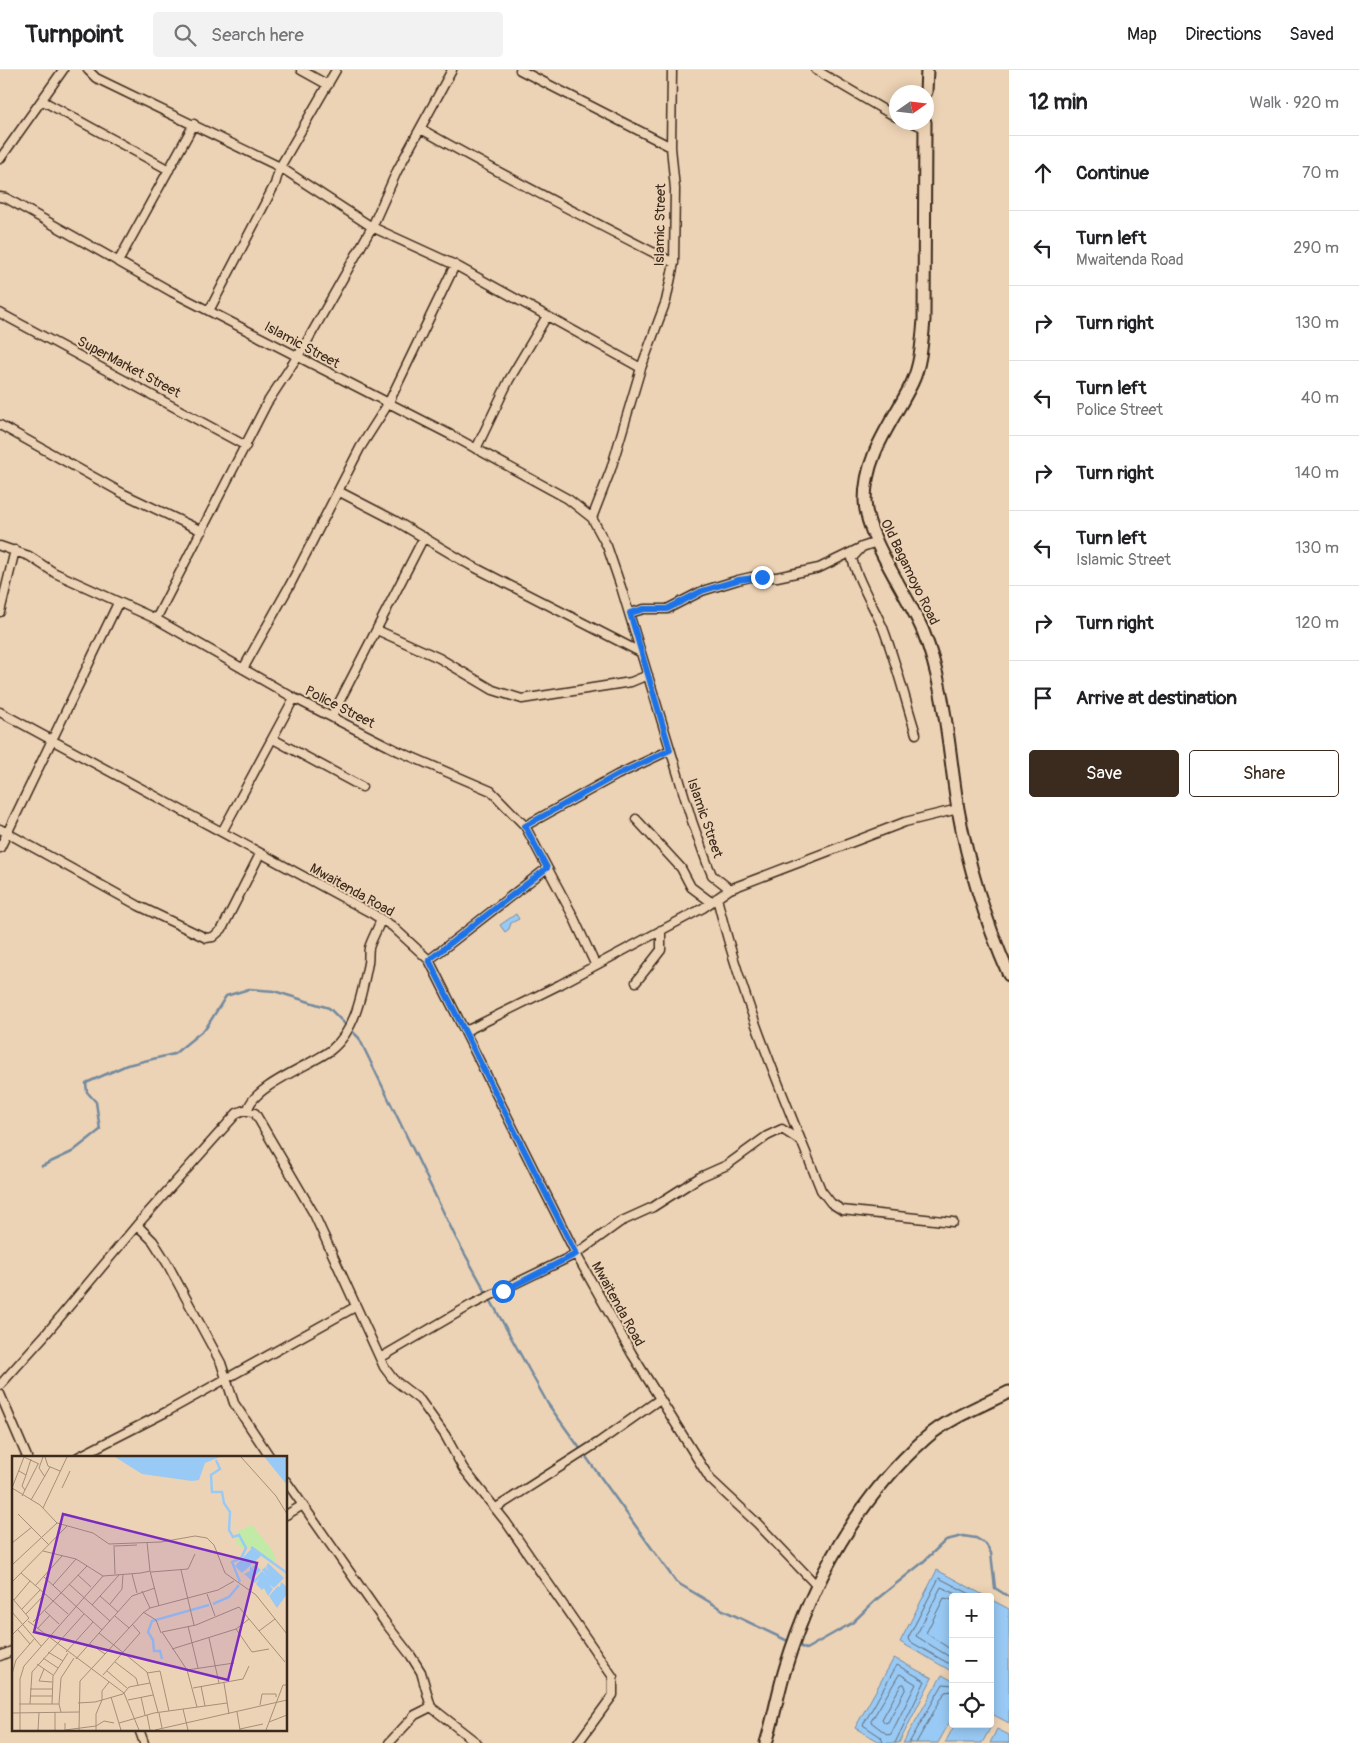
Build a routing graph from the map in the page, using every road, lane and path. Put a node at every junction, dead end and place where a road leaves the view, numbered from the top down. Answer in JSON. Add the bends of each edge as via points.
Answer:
{"nodes":[{"id":1,"x":63,"y":70,"type":"edge"},
{"id":2,"x":88,"y":70,"type":"edge"},
{"id":3,"x":301,"y":70,"type":"edge"},
{"id":4,"x":336,"y":70,"type":"edge"},
{"id":5,"x":452,"y":70,"type":"edge"},
{"id":6,"x":520,"y":70,"type":"edge"},
{"id":7,"x":672,"y":70,"type":"edge"},
{"id":8,"x":816,"y":70,"type":"edge"},
{"id":9,"x":927,"y":70,"type":"edge"},
{"id":10,"x":328,"y":85,"type":"junction"},
{"id":11,"x":926,"y":85,"type":"edge"},
{"id":12,"x":42,"y":101,"type":"junction"},
{"id":13,"x":889,"y":113,"type":"edge"},
{"id":14,"x":194,"y":124,"type":"junction"},
{"id":15,"x":421,"y":129,"type":"junction"},
{"id":16,"x":925,"y":130,"type":"edge"},
{"id":17,"x":671,"y":147,"type":"junction"},
{"id":18,"x":0,"y":160,"type":"edge"},
{"id":19,"x":280,"y":167,"type":"junction"},
{"id":20,"x":169,"y":170,"type":"junction"},
{"id":21,"x":0,"y":197,"type":"edge"},
{"id":22,"x":372,"y":227,"type":"junction"},
{"id":23,"x":118,"y":262,"type":"junction"},
{"id":24,"x":674,"y":263,"type":"junction"},
{"id":25,"x":455,"y":265,"type":"junction"},
{"id":26,"x":209,"y":311,"type":"junction"},
{"id":27,"x":0,"y":313,"type":"edge"},
{"id":28,"x":547,"y":316,"type":"junction"},
{"id":29,"x":297,"y":357,"type":"junction"},
{"id":30,"x":641,"y":368,"type":"junction"},
{"id":31,"x":388,"y":404,"type":"junction"},
{"id":32,"x":0,"y":425,"type":"edge"},
{"id":33,"x":246,"y":446,"type":"junction"},
{"id":34,"x":476,"y":449,"type":"junction"},
{"id":35,"x":338,"y":491,"type":"junction"},
{"id":36,"x":592,"y":518,"type":"junction"},
{"id":37,"x":202,"y":530,"type":"junction"},
{"id":38,"x":424,"y":538,"type":"junction"},
{"id":39,"x":877,"y":542,"type":"junction"},
{"id":40,"x":0,"y":546,"type":"edge"},
{"id":41,"x":862,"y":547,"type":"junction"},
{"id":42,"x":15,"y":550,"type":"junction"},
{"id":43,"x":118,"y":603,"type":"junction"},
{"id":44,"x":0,"y":605,"type":"edge"},
{"id":45,"x":0,"y":612,"type":"edge"},
{"id":46,"x":630,"y":613,"type":"junction"},
{"id":47,"x":156,"y":620,"type":"junction"},
{"id":48,"x":377,"y":630,"type":"junction"},
{"id":49,"x":640,"y":652,"type":"junction"},
{"id":50,"x":243,"y":669,"type":"junction"},
{"id":51,"x":648,"y":675,"type":"junction"},
{"id":52,"x":294,"y":698,"type":"junction"},
{"id":53,"x":0,"y":712,"type":"edge"},
{"id":54,"x":332,"y":716,"type":"junction"},
{"id":55,"x":916,"y":734,"type":"dead end"},
{"id":56,"x":273,"y":739,"type":"junction"},
{"id":57,"x":52,"y":742,"type":"junction"},
{"id":58,"x":670,"y":750,"type":"junction"},
{"id":59,"x":362,"y":787,"type":"dead end"},
{"id":60,"x":958,"y":809,"type":"junction"},
{"id":61,"x":636,"y":819,"type":"dead end"},
{"id":62,"x":525,"y":826,"type":"junction"},
{"id":63,"x":3,"y":831,"type":"edge"},
{"id":64,"x":222,"y":832,"type":"junction"},
{"id":65,"x":0,"y":848,"type":"edge"},
{"id":66,"x":260,"y":854,"type":"junction"},
{"id":67,"x":547,"y":868,"type":"junction"},
{"id":68,"x":730,"y":889,"type":"junction"},
{"id":69,"x":714,"y":900,"type":"junction"},
{"id":70,"x":381,"y":919,"type":"junction"},
{"id":71,"x":661,"y":930,"type":"junction"},
{"id":72,"x":429,"y":960,"type":"junction"},
{"id":73,"x":595,"y":964,"type":"junction"},
{"id":74,"x":1009,"y":975,"type":"edge"},
{"id":75,"x":636,"y":982,"type":"dead end"},
{"id":76,"x":464,"y":1030,"type":"junction"},
{"id":77,"x":248,"y":1110,"type":"junction"},
{"id":78,"x":802,"y":1142,"type":"junction"},
{"id":79,"x":953,"y":1222,"type":"dead end"},
{"id":80,"x":137,"y":1225,"type":"junction"},
{"id":81,"x":576,"y":1254,"type":"junction"},
{"id":82,"x":355,"y":1307,"type":"junction"},
{"id":83,"x":380,"y":1358,"type":"junction"},
{"id":84,"x":226,"y":1379,"type":"junction"},
{"id":85,"x":0,"y":1385,"type":"edge"},
{"id":86,"x":1009,"y":1392,"type":"edge"},
{"id":87,"x":0,"y":1394,"type":"edge"},
{"id":88,"x":660,"y":1399,"type":"junction"},
{"id":89,"x":27,"y":1456,"type":"edge"},
{"id":90,"x":80,"y":1456,"type":"edge"},
{"id":91,"x":269,"y":1456,"type":"edge"},
{"id":92,"x":288,"y":1484,"type":"edge"},
{"id":93,"x":303,"y":1505,"type":"junction"},
{"id":94,"x":496,"y":1508,"type":"junction"},
{"id":95,"x":288,"y":1513,"type":"edge"},
{"id":96,"x":817,"y":1586,"type":"junction"},
{"id":97,"x":12,"y":1651,"type":"edge"},
{"id":98,"x":0,"y":1656,"type":"edge"},
{"id":99,"x":431,"y":1707,"type":"junction"},
{"id":100,"x":139,"y":1730,"type":"edge"},
{"id":101,"x":144,"y":1743,"type":"edge"},
{"id":102,"x":389,"y":1743,"type":"edge"},
{"id":103,"x":477,"y":1743,"type":"edge"},
{"id":104,"x":578,"y":1743,"type":"edge"},
{"id":105,"x":766,"y":1743,"type":"edge"}],
"edges":[{"from":1,"to":12,"type":"street"},
{"from":2,"to":14,"type":"street","via":[[96,78]]},
{"from":3,"to":10,"type":"street"},
{"from":4,"to":10,"type":"street"},
{"from":5,"to":15,"type":"street"},
{"from":6,"to":17,"type":"street"},
{"from":7,"to":17,"type":"street","name":"Islamic Street"},
{"from":8,"to":13,"type":"street"},
{"from":9,"to":11,"type":"street"},
{"from":10,"to":19,"type":"street"},
{"from":12,"to":18,"type":"street"},
{"from":12,"to":20,"type":"street"},
{"from":14,"to":19,"type":"street"},
{"from":14,"to":20,"type":"street"},
{"from":15,"to":22,"type":"street","via":[[397,171]]},
{"from":15,"to":24,"type":"street"},
{"from":16,"to":39,"type":"street","name":"Old Bagamoyo Road","via":[[921,351],[912,381],[874,451],[866,480],[865,502]]},
{"from":17,"to":24,"type":"street","name":"Islamic Street"},
{"from":19,"to":22,"type":"street"},
{"from":19,"to":26,"type":"street","via":[[275,184]]},
{"from":20,"to":23,"type":"street"},
{"from":21,"to":23,"type":"street","name":"Islamic Street"},
{"from":22,"to":25,"type":"street"},
{"from":22,"to":29,"type":"street"},
{"from":23,"to":26,"type":"street","name":"Islamic Street"},
{"from":24,"to":30,"type":"street","name":"Islamic Street","via":[[666,301]]},
{"from":25,"to":28,"type":"street"},
{"from":25,"to":31,"type":"street"},
{"from":26,"to":29,"type":"street","name":"Islamic Street"},
{"from":27,"to":33,"type":"street","name":"SuperMarket Street"},
{"from":28,"to":30,"type":"street"},
{"from":28,"to":34,"type":"street","via":[[509,380]]},
{"from":29,"to":31,"type":"street","name":"Islamic Street"},
{"from":29,"to":33,"type":"street","via":[[267,403]]},
{"from":30,"to":36,"type":"street","name":"Islamic Street"},
{"from":31,"to":34,"type":"street","name":"Islamic Street"},
{"from":31,"to":35,"type":"street"},
{"from":32,"to":37,"type":"street","via":[[124,494]]},
{"from":33,"to":37,"type":"street"},
{"from":34,"to":36,"type":"street","name":"Islamic Street","via":[[568,499]]},
{"from":35,"to":38,"type":"street"},
{"from":35,"to":50,"type":"street"},
{"from":36,"to":46,"type":"street","name":"Islamic Street","via":[[607,546]]},
{"from":37,"to":47,"type":"street"},
{"from":38,"to":48,"type":"street"},
{"from":38,"to":49,"type":"street"},
{"from":39,"to":41,"type":"street"},
{"from":39,"to":60,"type":"street","name":"Old Bagamoyo Road","via":[[922,630],[932,658],[940,687]]},
{"from":40,"to":42,"type":"street","name":"Police Street"},
{"from":41,"to":46,"type":"street","via":[[818,568],[777,577],[738,580],[702,591],[667,609]]},
{"from":41,"to":55,"type":"street","via":[[852,558],[854,567],[886,637]]},
{"from":42,"to":43,"type":"street","name":"Police Street"},
{"from":42,"to":44,"type":"street"},
{"from":43,"to":47,"type":"street","name":"Police Street"},
{"from":43,"to":57,"type":"street"},
{"from":44,"to":45,"type":"street"},
{"from":46,"to":49,"type":"street","name":"Islamic Street"},
{"from":47,"to":50,"type":"street","name":"Police Street"},
{"from":48,"to":51,"type":"street","via":[[439,658],[494,690],[522,699],[631,682]]},
{"from":48,"to":54,"type":"street"},
{"from":49,"to":51,"type":"street","name":"Islamic Street"},
{"from":50,"to":52,"type":"street","name":"Police Street"},
{"from":51,"to":58,"type":"street","name":"Islamic Street"},
{"from":52,"to":54,"type":"street","name":"Police Street"},
{"from":52,"to":56,"type":"street"},
{"from":53,"to":57,"type":"street","name":"Mwaitenda Road"},
{"from":54,"to":62,"type":"street","name":"Police Street","via":[[398,751],[491,790]]},
{"from":56,"to":59,"type":"street"},
{"from":56,"to":64,"type":"street"},
{"from":57,"to":63,"type":"street"},
{"from":57,"to":64,"type":"street","name":"Mwaitenda Road"},
{"from":58,"to":62,"type":"street"},
{"from":58,"to":68,"type":"street","name":"Islamic Street","via":[[712,875]]},
{"from":60,"to":68,"type":"street","via":[[905,822]]},
{"from":60,"to":74,"type":"street","name":"Old Bagamoyo Road","via":[[971,867]]},
{"from":61,"to":69,"type":"street","via":[[681,868],[691,887]]},
{"from":62,"to":67,"type":"street","name":"Police Street"},
{"from":63,"to":65,"type":"street"},
{"from":63,"to":66,"type":"street","via":[[206,938],[222,930]]},
{"from":64,"to":66,"type":"street","name":"Mwaitenda Road"},
{"from":66,"to":70,"type":"street","name":"Mwaitenda Road"},
{"from":67,"to":72,"type":"street"},
{"from":67,"to":73,"type":"street","name":"Police Street"},
{"from":68,"to":69,"type":"street"},
{"from":69,"to":71,"type":"street"},
{"from":69,"to":78,"type":"street"},
{"from":70,"to":72,"type":"street","name":"Mwaitenda Road"},
{"from":70,"to":77,"type":"street","via":[[370,948],[352,1025],[324,1055],[276,1082],[253,1100]]},
{"from":71,"to":73,"type":"street"},
{"from":71,"to":75,"type":"street","via":[[661,950]]},
{"from":72,"to":76,"type":"street","name":"Mwaitenda Road"},
{"from":73,"to":76,"type":"street","via":[[536,997]]},
{"from":76,"to":81,"type":"street","name":"Mwaitenda Road"},
{"from":77,"to":80,"type":"street","via":[[237,1113]]},
{"from":77,"to":82,"type":"street","via":[[255,1113],[306,1199]]},
{"from":78,"to":79,"type":"street","via":[[821,1190],[831,1203],[842,1210]]},
{"from":78,"to":81,"type":"street","via":[[782,1129],[767,1136],[727,1165],[620,1222]]},
{"from":80,"to":84,"type":"street","via":[[153,1241],[167,1263],[208,1337]]},
{"from":80,"to":85,"type":"street"},
{"from":81,"to":83,"type":"street","via":[[471,1305]]},
{"from":81,"to":88,"type":"street","name":"Mwaitenda Road"},
{"from":82,"to":83,"type":"street"},
{"from":82,"to":84,"type":"street"},
{"from":83,"to":94,"type":"street","via":[[393,1379],[420,1400],[463,1468]]},
{"from":84,"to":90,"type":"street"},
{"from":84,"to":91,"type":"street","via":[[234,1403]]},
{"from":86,"to":96,"type":"street","via":[[927,1437],[865,1504]]},
{"from":87,"to":89,"type":"street"},
{"from":88,"to":94,"type":"street"},
{"from":88,"to":96,"type":"street","name":"Mwaitenda Road","via":[[710,1479]]},
{"from":92,"to":93,"type":"street"},
{"from":93,"to":95,"type":"street"},
{"from":93,"to":99,"type":"street","via":[[411,1656],[421,1672]]},
{"from":94,"to":104,"type":"street","via":[[613,1677],[612,1695]]},
{"from":96,"to":105,"type":"street","via":[[786,1665]]},
{"from":97,"to":98,"type":"street"},
{"from":99,"to":102,"type":"street","via":[[415,1715]]},
{"from":99,"to":103,"type":"street"},
{"from":100,"to":101,"type":"street"}]}
